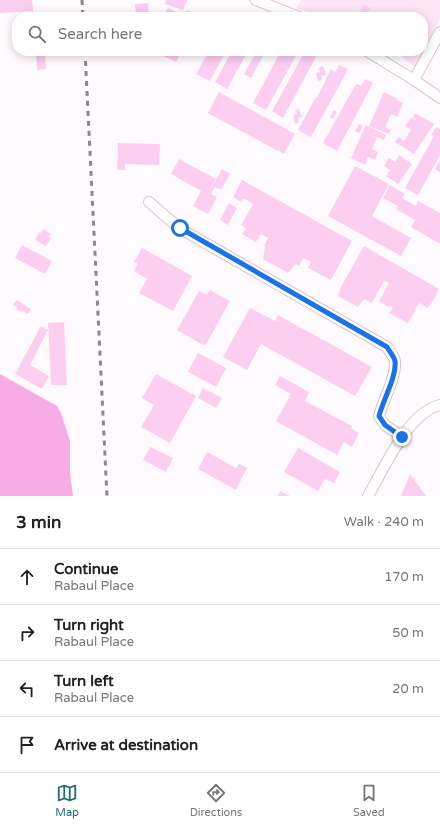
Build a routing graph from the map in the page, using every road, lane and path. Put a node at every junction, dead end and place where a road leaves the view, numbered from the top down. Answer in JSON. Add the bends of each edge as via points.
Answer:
{"nodes":[{"id":1,"x":256,"y":0,"type":"edge"},
{"id":2,"x":287,"y":0,"type":"edge"},
{"id":3,"x":281,"y":9,"type":"junction"},
{"id":4,"x":288,"y":12,"type":"edge"},
{"id":5,"x":440,"y":32,"type":"edge"},
{"id":6,"x":428,"y":54,"type":"edge"},
{"id":7,"x":375,"y":56,"type":"edge"},
{"id":8,"x":427,"y":56,"type":"edge"},
{"id":9,"x":414,"y":80,"type":"junction"},
{"id":10,"x":440,"y":98,"type":"edge"},
{"id":11,"x":149,"y":202,"type":"dead end"},
{"id":12,"x":440,"y":405,"type":"edge"},
{"id":13,"x":402,"y":437,"type":"junction"},
{"id":14,"x":368,"y":496,"type":"edge"}],
"edges":[{"from":1,"to":3,"type":"street"},
{"from":2,"to":3,"type":"street"},
{"from":3,"to":4,"type":"street"},
{"from":5,"to":6,"type":"street"},
{"from":7,"to":9,"type":"street"},
{"from":8,"to":9,"type":"street"},
{"from":9,"to":10,"type":"street"},
{"from":11,"to":13,"type":"street","via":[[180,228],[387,347],[395,359],[394,375],[379,416],[385,425]]},
{"from":12,"to":13,"type":"street","via":[[424,411]]},
{"from":13,"to":14,"type":"street"}]}
